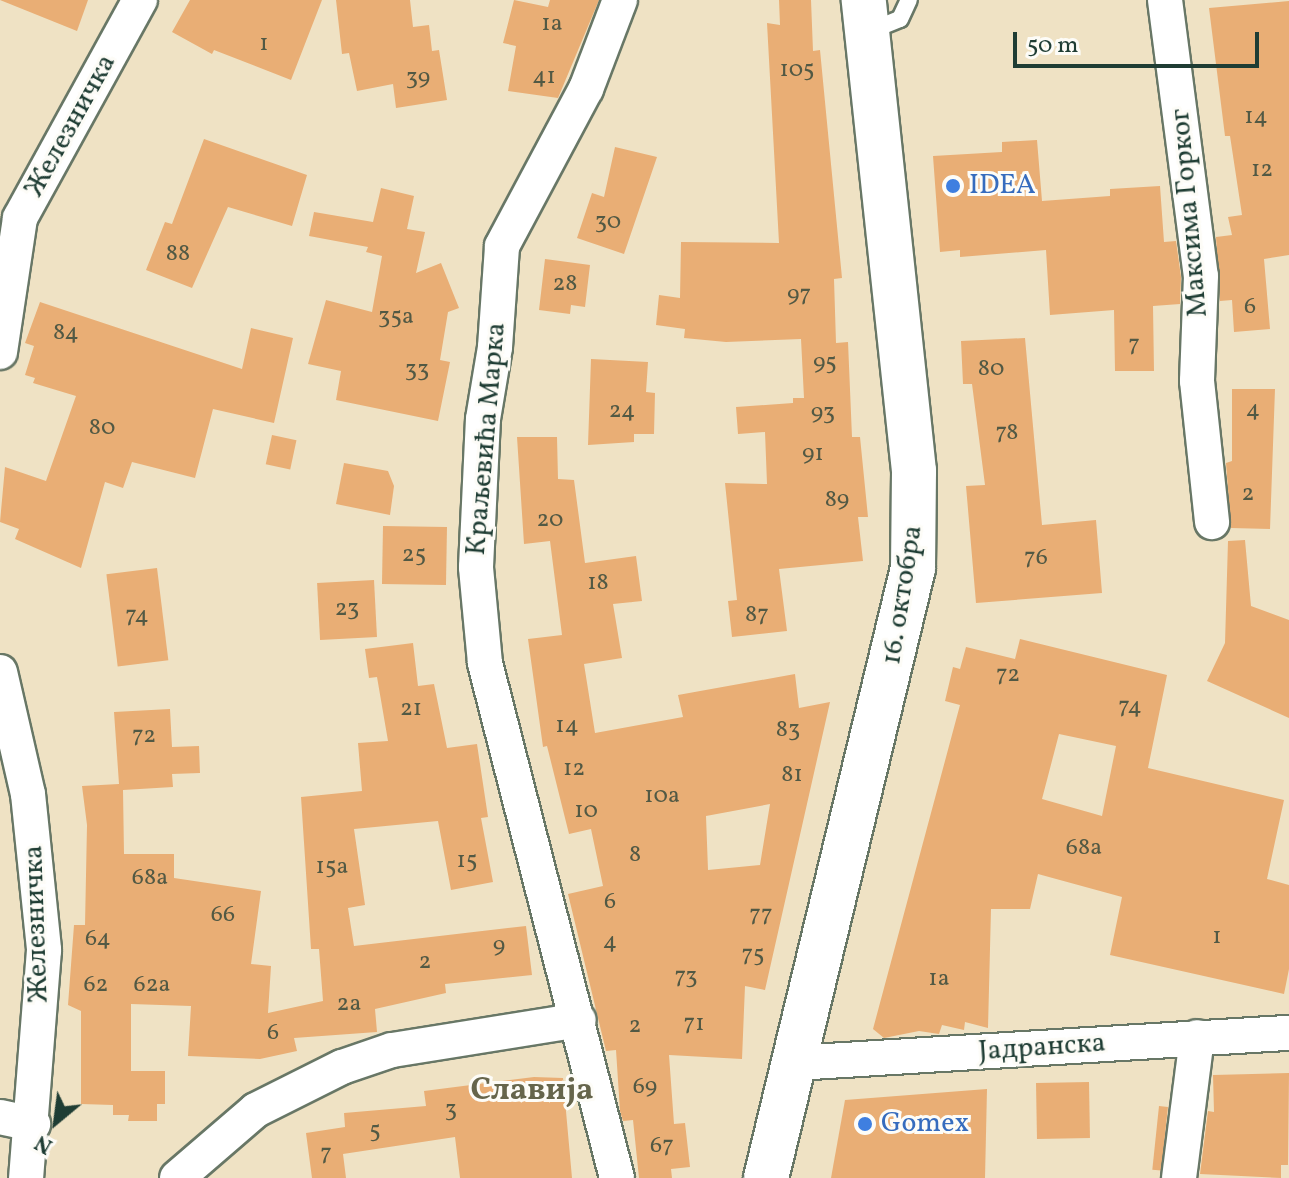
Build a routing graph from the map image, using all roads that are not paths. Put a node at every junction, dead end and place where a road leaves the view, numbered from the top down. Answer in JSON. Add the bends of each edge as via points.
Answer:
{"nodes":[{"id":1,"x":140,"y":0,"type":"edge"},
{"id":2,"x":620,"y":0,"type":"edge"},
{"id":3,"x":909,"y":0,"type":"edge"},
{"id":4,"x":1165,"y":0,"type":"edge"},
{"id":5,"x":866,"y":16,"type":"edge"},
{"id":6,"x":10,"y":217,"type":"edge"},
{"id":7,"x":0,"y":352,"type":"edge"},
{"id":8,"x":1212,"y":522,"type":"dead end"},
{"id":9,"x":0,"y":672,"type":"edge"},
{"id":10,"x":14,"y":788,"type":"edge"},
{"id":11,"x":579,"y":1020,"type":"junction"},
{"id":12,"x":1289,"y":1033,"type":"edge"},
{"id":13,"x":1197,"y":1037,"type":"junction"},
{"id":14,"x":795,"y":1063,"type":"junction"},
{"id":15,"x":0,"y":1117,"type":"edge"},
{"id":16,"x":33,"y":1124,"type":"junction"},
{"id":17,"x":26,"y":1178,"type":"edge"},
{"id":18,"x":177,"y":1178,"type":"edge"},
{"id":19,"x":617,"y":1178,"type":"edge"},
{"id":20,"x":766,"y":1178,"type":"edge"},
{"id":21,"x":1179,"y":1178,"type":"edge"}],
"edges":[{"from":1,"to":6,"type":"street","name":"Железничка"},
{"from":2,"to":11,"type":"street","name":"Краљевића Марка","via":[[586,89],[502,246],[495,347],[483,419],[476,567],[485,663]]},
{"from":3,"to":5,"type":"lane","via":[[900,19]]},
{"from":4,"to":8,"type":"street","name":"Максима Горког","via":[[1201,276],[1197,381]]},
{"from":5,"to":14,"type":"main road","name":"16. октобра","via":[[914,471],[914,555],[902,630]]},
{"from":6,"to":7,"type":"street","name":"Железничка"},
{"from":9,"to":10,"type":"street","name":"Железничка"},
{"from":10,"to":16,"type":"street","name":"Железничка","via":[[44,950]]},
{"from":11,"to":18,"type":"street","via":[[392,1050],[342,1067],[256,1110]]},
{"from":11,"to":19,"type":"street","name":"Краљевића Марка"},
{"from":12,"to":13,"type":"street","name":"Јадранска"},
{"from":13,"to":14,"type":"street","name":"Јадранска"},
{"from":13,"to":21,"type":"street"},
{"from":14,"to":20,"type":"main road","name":"16. октобра"},
{"from":15,"to":16,"type":"street"},
{"from":16,"to":17,"type":"street","name":"Железничка"}]}
